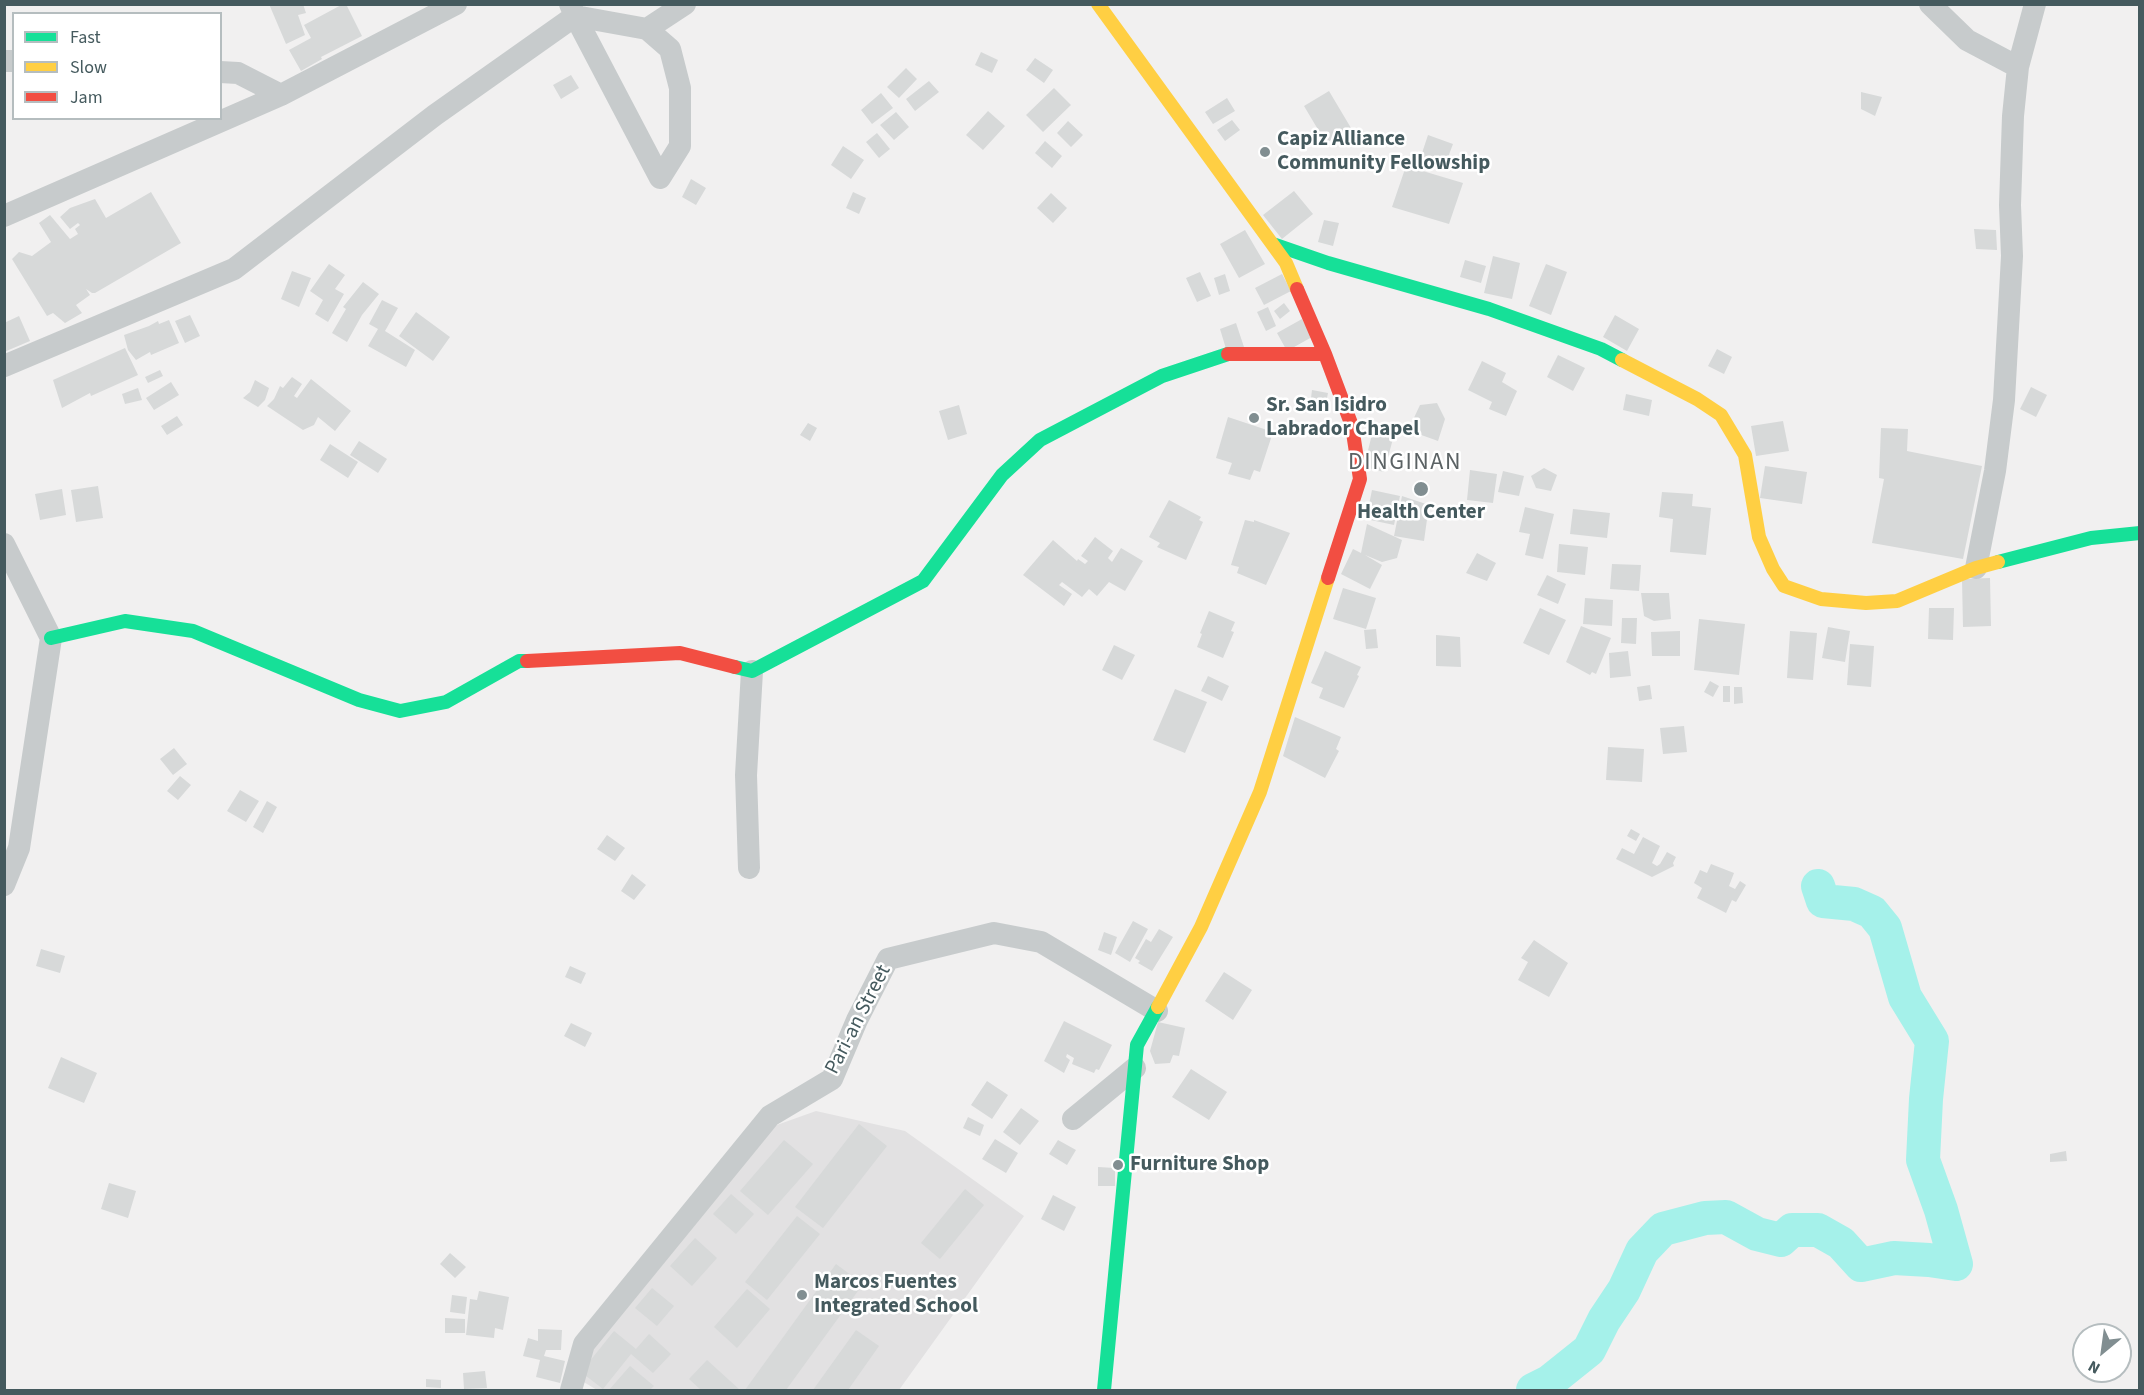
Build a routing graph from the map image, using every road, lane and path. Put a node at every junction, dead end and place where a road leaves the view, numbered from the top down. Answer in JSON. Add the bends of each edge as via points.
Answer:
{"nodes":[{"id":1,"x":456,"y":4,"type":"edge"},
{"id":2,"x":685,"y":4,"type":"edge"},
{"id":3,"x":1098,"y":4,"type":"edge"},
{"id":4,"x":1930,"y":4,"type":"edge"},
{"id":5,"x":2035,"y":4,"type":"edge"},
{"id":6,"x":572,"y":10,"type":"edge"},
{"id":7,"x":647,"y":30,"type":"junction"},
{"id":8,"x":2018,"y":67,"type":"junction"},
{"id":9,"x":222,"y":72,"type":"edge"},
{"id":10,"x":281,"y":95,"type":"junction"},
{"id":11,"x":4,"y":216,"type":"edge"},
{"id":12,"x":1273,"y":244,"type":"junction"},
{"id":13,"x":1325,"y":354,"type":"junction"},
{"id":14,"x":4,"y":366,"type":"edge"},
{"id":15,"x":2139,"y":532,"type":"edge"},
{"id":16,"x":4,"y":544,"type":"edge"},
{"id":17,"x":1976,"y":568,"type":"junction"},
{"id":18,"x":51,"y":638,"type":"junction"},
{"id":19,"x":752,"y":671,"type":"junction"},
{"id":20,"x":749,"y":868,"type":"dead end"},
{"id":21,"x":4,"y":885,"type":"edge"},
{"id":22,"x":1157,"y":1011,"type":"junction"},
{"id":23,"x":1135,"y":1068,"type":"junction"},
{"id":24,"x":1072,"y":1119,"type":"dead end"},
{"id":25,"x":572,"y":1390,"type":"edge"},
{"id":26,"x":1104,"y":1390,"type":"edge"}],
"edges":[{"from":1,"to":10,"type":"street"},
{"from":2,"to":7,"type":"street"},
{"from":3,"to":12,"type":"street"},
{"from":4,"to":8,"type":"street","via":[[1967,40]]},
{"from":5,"to":8,"type":"street"},
{"from":6,"to":7,"type":"street"},
{"from":6,"to":7,"type":"street","via":[[660,178],[680,146],[680,88],[670,49]]},
{"from":6,"to":14,"type":"street","via":[[234,269]]},
{"from":8,"to":17,"type":"street","via":[[2004,400]]},
{"from":9,"to":10,"type":"street","via":[[238,73]]},
{"from":10,"to":11,"type":"street"},
{"from":12,"to":13,"type":"street","via":[[1286,263]]},
{"from":12,"to":17,"type":"street","via":[[1488,309],[1600,349],[1705,404],[1721,415],[1745,455],[1759,537],[1784,586],[1821,599],[1897,602]]},
{"from":13,"to":19,"type":"street","via":[[1229,354],[1162,376],[1040,440],[1002,475],[923,581]]},
{"from":13,"to":22,"type":"street","via":[[1352,426],[1360,479],[1260,792],[1201,927]]},
{"from":15,"to":17,"type":"street","via":[[2091,538]]},
{"from":16,"to":18,"type":"street"},
{"from":18,"to":19,"type":"street","via":[[125,621],[193,632],[359,700],[400,711],[446,702],[519,661],[680,652]]},
{"from":18,"to":21,"type":"street","via":[[19,848]]},
{"from":19,"to":20,"type":"street","via":[[746,775]]},
{"from":22,"to":23,"type":"street","via":[[1137,1045]]},
{"from":22,"to":25,"type":"street","name":"Pari-an Street","via":[[1041,942],[994,933],[888,959],[832,1079],[770,1116],[584,1344]]},
{"from":23,"to":24,"type":"street"},
{"from":23,"to":26,"type":"street"}]}
